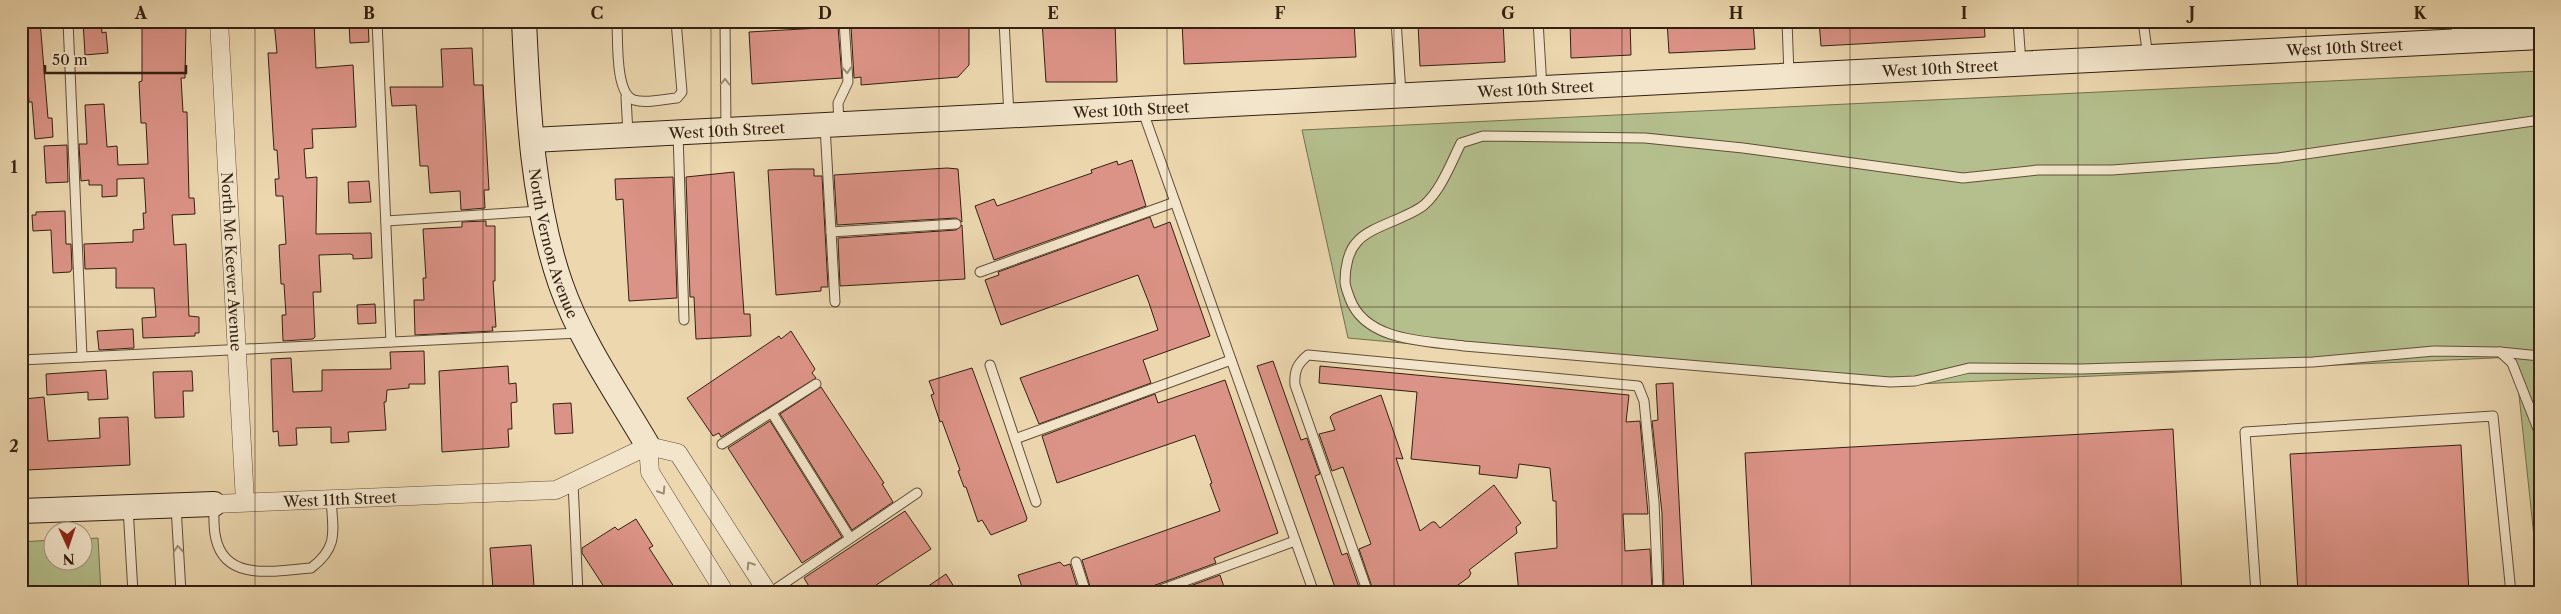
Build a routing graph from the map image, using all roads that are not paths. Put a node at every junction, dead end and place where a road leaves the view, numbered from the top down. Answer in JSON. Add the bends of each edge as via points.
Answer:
{"nodes":[{"id":1,"x":68,"y":21,"type":"edge"},
{"id":2,"x":219,"y":21,"type":"edge"},
{"id":3,"x":377,"y":21,"type":"edge"},
{"id":4,"x":524,"y":21,"type":"edge"},
{"id":5,"x":617,"y":21,"type":"edge"},
{"id":6,"x":676,"y":21,"type":"edge"},
{"id":7,"x":725,"y":21,"type":"edge"},
{"id":8,"x":844,"y":21,"type":"edge"},
{"id":9,"x":1004,"y":21,"type":"edge"},
{"id":10,"x":1396,"y":21,"type":"edge"},
{"id":11,"x":1538,"y":21,"type":"edge"},
{"id":12,"x":1787,"y":21,"type":"edge"},
{"id":13,"x":2018,"y":21,"type":"edge"},
{"id":14,"x":2143,"y":21,"type":"edge"},
{"id":15,"x":2457,"y":31,"type":"edge"},
{"id":16,"x":2540,"y":37,"type":"edge"},
{"id":17,"x":2148,"y":57,"type":"junction"},
{"id":18,"x":2021,"y":64,"type":"junction"},
{"id":19,"x":1790,"y":76,"type":"junction"},
{"id":20,"x":1542,"y":88,"type":"junction"},
{"id":21,"x":1402,"y":96,"type":"junction"},
{"id":22,"x":626,"y":97,"type":"junction"},
{"id":23,"x":1142,"y":109,"type":"junction"},
{"id":24,"x":1009,"y":116,"type":"junction"},
{"id":25,"x":2540,"y":120,"type":"edge"},
{"id":26,"x":832,"y":125,"type":"junction"},
{"id":27,"x":726,"y":130,"type":"junction"},
{"id":28,"x":678,"y":133,"type":"junction"},
{"id":29,"x":628,"y":135,"type":"junction"},
{"id":30,"x":532,"y":140,"type":"junction"},
{"id":31,"x":1175,"y":202,"type":"junction"},
{"id":32,"x":543,"y":211,"type":"junction"},
{"id":33,"x":386,"y":221,"type":"junction"},
{"id":34,"x":956,"y":224,"type":"dead end"},
{"id":35,"x":831,"y":232,"type":"junction"},
{"id":36,"x":980,"y":272,"type":"dead end"},
{"id":37,"x":835,"y":302,"type":"dead end"},
{"id":38,"x":684,"y":320,"type":"dead end"},
{"id":39,"x":581,"y":333,"type":"junction"},
{"id":40,"x":391,"y":342,"type":"junction"},
{"id":41,"x":237,"y":349,"type":"junction"},
{"id":42,"x":2500,"y":352,"type":"junction"},
{"id":43,"x":2540,"y":356,"type":"edge"},
{"id":44,"x":82,"y":357,"type":"junction"},
{"id":45,"x":21,"y":360,"type":"edge"},
{"id":46,"x":1231,"y":360,"type":"junction"},
{"id":47,"x":990,"y":365,"type":"dead end"},
{"id":48,"x":816,"y":384,"type":"dead end"},
{"id":49,"x":772,"y":413,"type":"junction"},
{"id":50,"x":2540,"y":434,"type":"edge"},
{"id":51,"x":1015,"y":439,"type":"junction"},
{"id":52,"x":722,"y":444,"type":"dead end"},
{"id":53,"x":648,"y":446,"type":"junction"},
{"id":54,"x":573,"y":482,"type":"junction"},
{"id":55,"x":917,"y":493,"type":"dead end"},
{"id":56,"x":331,"y":499,"type":"junction"},
{"id":57,"x":245,"y":502,"type":"junction"},
{"id":58,"x":1036,"y":502,"type":"dead end"},
{"id":59,"x":214,"y":504,"type":"junction"},
{"id":60,"x":176,"y":505,"type":"junction"},
{"id":61,"x":128,"y":507,"type":"junction"},
{"id":62,"x":21,"y":511,"type":"edge"},
{"id":63,"x":850,"y":538,"type":"junction"},
{"id":64,"x":1295,"y":541,"type":"junction"},
{"id":65,"x":1076,"y":562,"type":"dead end"},
{"id":66,"x":133,"y":593,"type":"edge"},
{"id":67,"x":181,"y":593,"type":"edge"},
{"id":68,"x":578,"y":593,"type":"edge"},
{"id":69,"x":725,"y":593,"type":"edge"},
{"id":70,"x":769,"y":593,"type":"edge"},
{"id":71,"x":1086,"y":593,"type":"edge"},
{"id":72,"x":1152,"y":593,"type":"edge"},
{"id":73,"x":1314,"y":593,"type":"edge"},
{"id":74,"x":1368,"y":593,"type":"edge"},
{"id":75,"x":1658,"y":593,"type":"edge"},
{"id":76,"x":2256,"y":593,"type":"edge"},
{"id":77,"x":2511,"y":593,"type":"edge"}],
"edges":[{"from":1,"to":44,"type":"lane"},
{"from":2,"to":41,"type":"street","name":"North Mc Keever Avenue"},
{"from":3,"to":33,"type":"lane"},
{"from":4,"to":30,"type":"street","name":"North Vernon Avenue"},
{"from":5,"to":22,"type":"lane","via":[[621,87]]},
{"from":6,"to":22,"type":"lane","via":[[682,92],[677,98],[636,101]]},
{"from":27,"to":7,"type":"lane","one_way":true},
{"from":8,"to":26,"type":"lane","one_way":true,"via":[[848,82]]},
{"from":9,"to":24,"type":"lane"},
{"from":10,"to":21,"type":"lane"},
{"from":11,"to":20,"type":"lane"},
{"from":12,"to":19,"type":"lane"},
{"from":13,"to":18,"type":"lane"},
{"from":14,"to":17,"type":"lane"},
{"from":15,"to":16,"type":"street","name":"West 10th Street"},
{"from":15,"to":17,"type":"street","name":"West 10th Street"},
{"from":17,"to":18,"type":"street","name":"West 10th Street"},
{"from":18,"to":19,"type":"street","name":"West 10th Street"},
{"from":19,"to":20,"type":"street","name":"West 10th Street"},
{"from":20,"to":21,"type":"street","name":"West 10th Street"},
{"from":21,"to":23,"type":"street","name":"West 10th Street"},
{"from":22,"to":29,"type":"lane"},
{"from":23,"to":24,"type":"street","name":"West 10th Street"},
{"from":23,"to":31,"type":"lane"},
{"from":24,"to":26,"type":"street","name":"West 10th Street"},
{"from":25,"to":42,"type":"lane","via":[[2278,158],[2129,170],[2038,170],[1963,178],[1645,138],[1483,136],[1461,143],[1437,189],[1423,205],[1357,242],[1345,268],[1345,285],[1352,305],[1364,320],[1378,329],[1407,339],[1890,382],[1915,381],[1969,368],[2081,370],[2314,362],[2434,351]]},
{"from":26,"to":27,"type":"street","name":"West 10th Street"},
{"from":26,"to":35,"type":"lane"},
{"from":27,"to":28,"type":"street","name":"West 10th Street"},
{"from":28,"to":29,"type":"street","name":"West 10th Street"},
{"from":28,"to":38,"type":"lane"},
{"from":29,"to":30,"type":"street","name":"West 10th Street"},
{"from":30,"to":32,"type":"street","name":"North Vernon Avenue"},
{"from":31,"to":36,"type":"lane"},
{"from":31,"to":46,"type":"lane"},
{"from":32,"to":33,"type":"lane"},
{"from":32,"to":39,"type":"street","name":"North Vernon Avenue","via":[[561,284]]},
{"from":33,"to":40,"type":"lane"},
{"from":34,"to":35,"type":"lane"},
{"from":35,"to":37,"type":"lane"},
{"from":39,"to":40,"type":"lane"},
{"from":39,"to":53,"type":"street","name":"North Vernon Avenue"},
{"from":40,"to":41,"type":"lane"},
{"from":41,"to":44,"type":"lane"},
{"from":41,"to":57,"type":"street","name":"North Mc Keever Avenue"},
{"from":42,"to":43,"type":"lane"},
{"from":42,"to":50,"type":"lane","via":[[2512,363]]},
{"from":44,"to":45,"type":"lane"},
{"from":46,"to":51,"type":"lane"},
{"from":46,"to":64,"type":"lane"},
{"from":47,"to":51,"type":"lane"},
{"from":48,"to":49,"type":"lane"},
{"from":49,"to":52,"type":"lane"},
{"from":49,"to":63,"type":"lane"},
{"from":51,"to":58,"type":"lane"},
{"from":53,"to":54,"type":"street","name":"West 11th Street"},
{"from":53,"to":69,"type":"street","name":"North Vernon Avenue","one_way":true,"via":[[650,472]]},
{"from":70,"to":53,"type":"street","one_way":true,"via":[[678,453]]},
{"from":54,"to":56,"type":"street","name":"West 11th Street","via":[[556,490]]},
{"from":54,"to":68,"type":"lane"},
{"from":55,"to":63,"type":"lane"},
{"from":56,"to":57,"type":"street","name":"West 11th Street"},
{"from":56,"to":59,"type":"lane","via":[[333,538],[322,559],[311,568],[250,572],[234,565],[220,550]]},
{"from":57,"to":59,"type":"street","name":"West 11th Street"},
{"from":59,"to":60,"type":"street","name":"West 11th Street"},
{"from":60,"to":61,"type":"street","name":"West 11th Street"},
{"from":67,"to":60,"type":"lane","one_way":true},
{"from":61,"to":62,"type":"street","name":"West 11th Street"},
{"from":61,"to":66,"type":"lane"},
{"from":63,"to":70,"type":"lane"},
{"from":64,"to":72,"type":"lane"},
{"from":64,"to":73,"type":"lane"},
{"from":65,"to":71,"type":"lane"},
{"from":74,"to":75,"type":"lane","via":[[1295,385],[1294,374],[1298,364],[1308,355],[1638,386],[1644,401],[1654,502]]},
{"from":76,"to":77,"type":"lane","via":[[2245,432],[2493,416]]}]}
